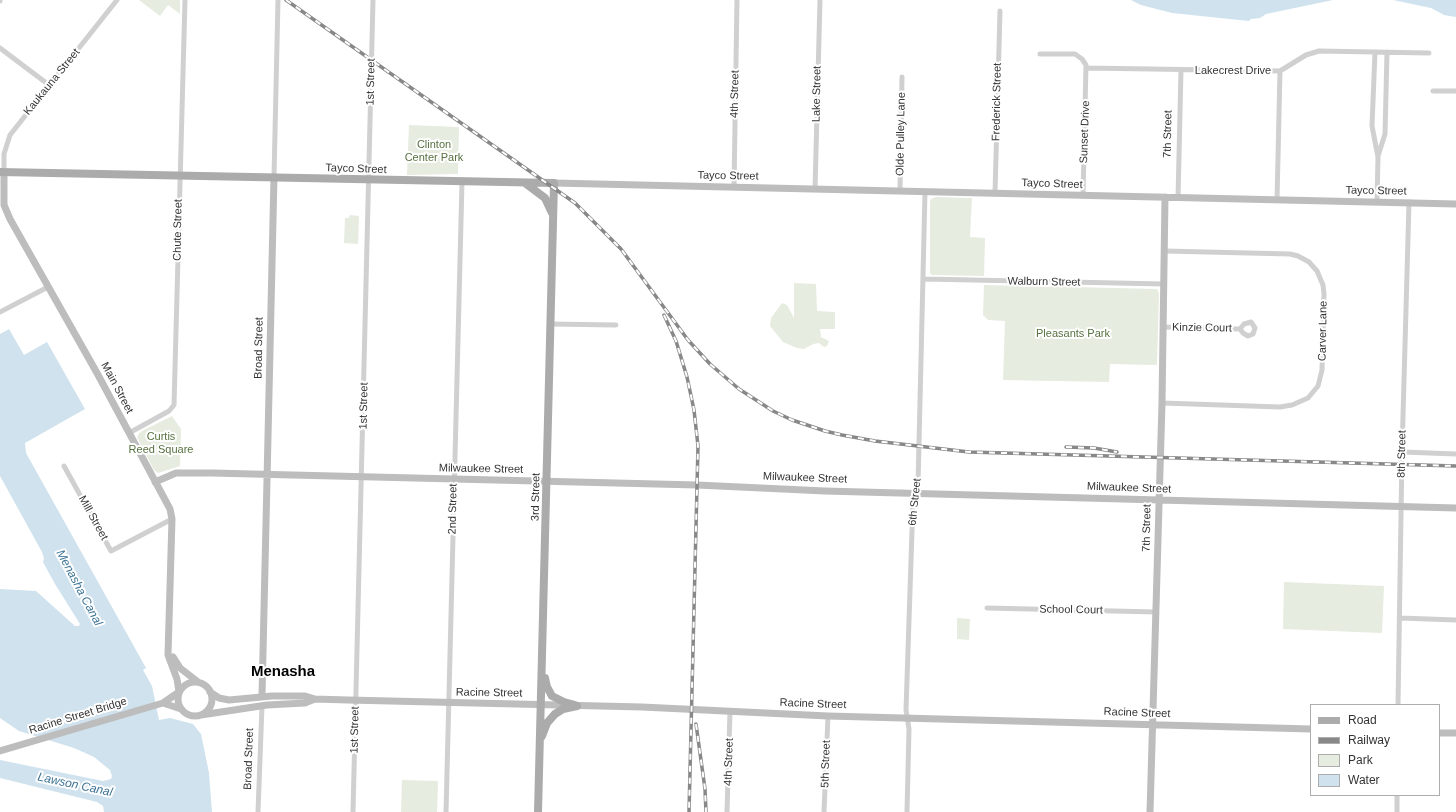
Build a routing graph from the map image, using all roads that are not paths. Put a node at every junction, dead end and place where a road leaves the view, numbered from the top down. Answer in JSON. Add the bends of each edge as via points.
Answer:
{"nodes":[{"id":1,"x":117,"y":0,"type":"edge"},
{"id":2,"x":185,"y":0,"type":"edge"},
{"id":3,"x":278,"y":0,"type":"edge"},
{"id":4,"x":373,"y":0,"type":"edge"},
{"id":5,"x":737,"y":0,"type":"edge"},
{"id":6,"x":820,"y":0,"type":"edge"},
{"id":7,"x":1000,"y":11,"type":"dead end"},
{"id":8,"x":0,"y":48,"type":"edge"},
{"id":9,"x":1375,"y":52,"type":"junction"},
{"id":10,"x":1387,"y":52,"type":"junction"},
{"id":11,"x":1429,"y":53,"type":"dead end"},
{"id":12,"x":1040,"y":54,"type":"dead end"},
{"id":13,"x":1086,"y":68,"type":"junction"},
{"id":14,"x":1181,"y":70,"type":"junction"},
{"id":15,"x":1280,"y":71,"type":"junction"},
{"id":16,"x":902,"y":76,"type":"dead end"},
{"id":17,"x":49,"y":85,"type":"junction"},
{"id":18,"x":1433,"y":91,"type":"dead end"},
{"id":19,"x":1456,"y":91,"type":"edge"},
{"id":20,"x":1378,"y":157,"type":"junction"},
{"id":21,"x":2,"y":172,"type":"edge"},
{"id":22,"x":180,"y":176,"type":"junction"},
{"id":23,"x":274,"y":177,"type":"junction"},
{"id":24,"x":369,"y":180,"type":"junction"},
{"id":25,"x":462,"y":182,"type":"junction"},
{"id":26,"x":524,"y":183,"type":"junction"},
{"id":27,"x":554,"y":183,"type":"junction"},
{"id":28,"x":734,"y":188,"type":"junction"},
{"id":29,"x":815,"y":189,"type":"junction"},
{"id":30,"x":900,"y":191,"type":"junction"},
{"id":31,"x":925,"y":192,"type":"junction"},
{"id":32,"x":995,"y":193,"type":"junction"},
{"id":33,"x":1083,"y":196,"type":"junction"},
{"id":34,"x":1166,"y":197,"type":"junction"},
{"id":35,"x":1178,"y":198,"type":"junction"},
{"id":36,"x":1277,"y":200,"type":"junction"},
{"id":37,"x":1377,"y":202,"type":"junction"},
{"id":38,"x":1409,"y":202,"type":"junction"},
{"id":39,"x":1456,"y":204,"type":"edge"},
{"id":40,"x":554,"y":216,"type":"junction"},
{"id":41,"x":1165,"y":251,"type":"junction"},
{"id":42,"x":924,"y":279,"type":"junction"},
{"id":43,"x":1164,"y":284,"type":"junction"},
{"id":44,"x":48,"y":287,"type":"junction"},
{"id":45,"x":0,"y":312,"type":"edge"},
{"id":46,"x":550,"y":324,"type":"junction"},
{"id":47,"x":616,"y":325,"type":"dead end"},
{"id":48,"x":1163,"y":327,"type":"junction"},
{"id":49,"x":1240,"y":329,"type":"dead end"},
{"id":50,"x":1162,"y":403,"type":"junction"},
{"id":51,"x":129,"y":433,"type":"junction"},
{"id":52,"x":1402,"y":452,"type":"junction"},
{"id":53,"x":1456,"y":454,"type":"edge"},
{"id":54,"x":64,"y":466,"type":"dead end"},
{"id":55,"x":268,"y":474,"type":"junction"},
{"id":56,"x":363,"y":476,"type":"junction"},
{"id":57,"x":454,"y":479,"type":"junction"},
{"id":58,"x":547,"y":481,"type":"junction"},
{"id":59,"x":155,"y":482,"type":"junction"},
{"id":60,"x":915,"y":493,"type":"junction"},
{"id":61,"x":1159,"y":500,"type":"junction"},
{"id":62,"x":1402,"y":507,"type":"junction"},
{"id":63,"x":1456,"y":508,"type":"edge"},
{"id":64,"x":172,"y":519,"type":"junction"},
{"id":65,"x":987,"y":608,"type":"dead end"},
{"id":66,"x":1156,"y":612,"type":"junction"},
{"id":67,"x":1400,"y":618,"type":"junction"},
{"id":68,"x":1456,"y":620,"type":"edge"},
{"id":69,"x":169,"y":650,"type":"junction"},
{"id":70,"x":543,"y":665,"type":"junction"},
{"id":71,"x":198,"y":682,"type":"junction"},
{"id":72,"x":179,"y":692,"type":"junction"},
{"id":73,"x":210,"y":692,"type":"junction"},
{"id":74,"x":262,"y":696,"type":"junction"},
{"id":75,"x":315,"y":700,"type":"junction"},
{"id":76,"x":356,"y":700,"type":"junction"},
{"id":77,"x":163,"y":703,"type":"junction"},
{"id":78,"x":449,"y":703,"type":"junction"},
{"id":79,"x":1398,"y":704,"type":"edge"},
{"id":80,"x":541,"y":705,"type":"junction"},
{"id":81,"x":262,"y":706,"type":"junction"},
{"id":82,"x":577,"y":706,"type":"junction"},
{"id":83,"x":181,"y":708,"type":"junction"},
{"id":84,"x":730,"y":711,"type":"junction"},
{"id":85,"x":201,"y":715,"type":"junction"},
{"id":86,"x":828,"y":716,"type":"junction"},
{"id":87,"x":908,"y":717,"type":"junction"},
{"id":88,"x":1152,"y":725,"type":"junction"},
{"id":89,"x":1310,"y":729,"type":"edge"},
{"id":90,"x":1440,"y":733,"type":"edge"},
{"id":91,"x":1456,"y":733,"type":"edge"},
{"id":92,"x":540,"y":748,"type":"junction"},
{"id":93,"x":0,"y":751,"type":"edge"},
{"id":94,"x":1397,"y":796,"type":"edge"},
{"id":95,"x":258,"y":812,"type":"edge"},
{"id":96,"x":353,"y":812,"type":"edge"},
{"id":97,"x":446,"y":812,"type":"edge"},
{"id":98,"x":538,"y":812,"type":"edge"},
{"id":99,"x":727,"y":812,"type":"edge"},
{"id":100,"x":824,"y":812,"type":"edge"},
{"id":101,"x":907,"y":812,"type":"edge"},
{"id":102,"x":1150,"y":812,"type":"edge"},
{"id":103,"x":1397,"y":812,"type":"edge"}],
"edges":[{"from":1,"to":17,"type":"street","name":"Kaukauna Street"},
{"from":2,"to":22,"type":"street","name":"Chute Street"},
{"from":3,"to":23,"type":"street","name":"Broad Street"},
{"from":4,"to":24,"type":"street","name":"1st Street"},
{"from":5,"to":28,"type":"street","name":"4th Street"},
{"from":6,"to":29,"type":"street","name":"Lake Street"},
{"from":7,"to":32,"type":"street","name":"Frederick Street"},
{"from":8,"to":17,"type":"street"},
{"from":9,"to":10,"type":"street","name":"Lakecrest Drive"},
{"from":9,"to":15,"type":"street","name":"Lakecrest Drive","via":[[1319,51]]},
{"from":9,"to":20,"type":"street","via":[[1372,132]]},
{"from":10,"to":11,"type":"street","name":"Lakecrest Drive"},
{"from":10,"to":20,"type":"street","via":[[1385,134]]},
{"from":12,"to":13,"type":"street","via":[[1075,54],[1082,59]]},
{"from":13,"to":14,"type":"street","name":"Lakecrest Drive"},
{"from":13,"to":33,"type":"street","name":"Sunset Drive"},
{"from":14,"to":15,"type":"street","name":"Lakecrest Drive"},
{"from":14,"to":35,"type":"street","name":"7th Street"},
{"from":15,"to":36,"type":"street"},
{"from":16,"to":30,"type":"street","name":"Olde Pulley Lane"},
{"from":17,"to":21,"type":"street","name":"Kaukauna Street","via":[[6,142]]},
{"from":18,"to":19,"type":"street"},
{"from":20,"to":37,"type":"street"},
{"from":21,"to":22,"type":"main road","name":"Tayco Street"},
{"from":21,"to":44,"type":"street","name":"Main Street","via":[[5,209]]},
{"from":22,"to":23,"type":"main road","name":"Tayco Street"},
{"from":22,"to":51,"type":"street","name":"Chute Street","via":[[174,407]]},
{"from":23,"to":24,"type":"main road","name":"Tayco Street"},
{"from":23,"to":55,"type":"street","name":"Broad Street"},
{"from":24,"to":25,"type":"main road","name":"Tayco Street"},
{"from":24,"to":56,"type":"street","name":"1st Street"},
{"from":25,"to":26,"type":"main road","name":"Tayco Street"},
{"from":25,"to":57,"type":"street","name":"2nd Street"},
{"from":26,"to":27,"type":"main road","name":"Tayco Street"},
{"from":26,"to":40,"type":"main road","via":[[545,198]]},
{"from":27,"to":28,"type":"street","name":"Tayco Street"},
{"from":27,"to":40,"type":"main road","name":"3rd Street"},
{"from":28,"to":29,"type":"street","name":"Tayco Street"},
{"from":29,"to":30,"type":"street","name":"Tayco Street"},
{"from":30,"to":31,"type":"street","name":"Tayco Street"},
{"from":31,"to":32,"type":"street","name":"Tayco Street"},
{"from":31,"to":42,"type":"street","name":"6th Street"},
{"from":32,"to":33,"type":"street","name":"Tayco Street"},
{"from":33,"to":34,"type":"street","name":"Tayco Street"},
{"from":34,"to":35,"type":"street","name":"Tayco Street"},
{"from":34,"to":41,"type":"street","name":"7th Street"},
{"from":35,"to":36,"type":"street","name":"Tayco Street"},
{"from":36,"to":37,"type":"street","name":"Tayco Street"},
{"from":37,"to":38,"type":"street","name":"Tayco Street"},
{"from":38,"to":39,"type":"street","name":"Tayco Street"},
{"from":38,"to":52,"type":"street","name":"8th Street"},
{"from":40,"to":46,"type":"main road","name":"3rd Street"},
{"from":41,"to":43,"type":"street","name":"7th Street"},
{"from":41,"to":50,"type":"street","name":"Carver Lane","via":[[1298,256],[1309,262],[1317,271],[1324,294],[1322,370],[1318,386],[1308,398],[1280,407]]},
{"from":42,"to":43,"type":"street","name":"Walburn Street"},
{"from":42,"to":60,"type":"street","name":"6th Street","via":[[918,485]]},
{"from":43,"to":48,"type":"street","name":"7th Street"},
{"from":44,"to":45,"type":"street"},
{"from":44,"to":51,"type":"street","name":"Main Street"},
{"from":46,"to":47,"type":"street"},
{"from":46,"to":58,"type":"main road","name":"3rd Street"},
{"from":48,"to":49,"type":"street","name":"Kinzie Court"},
{"from":48,"to":50,"type":"street","name":"7th Street"},
{"from":50,"to":61,"type":"street","name":"7th Street"},
{"from":51,"to":59,"type":"street","name":"Main Street"},
{"from":52,"to":53,"type":"street"},
{"from":52,"to":62,"type":"street","name":"8th Street"},
{"from":54,"to":64,"type":"street","name":"Mill Street","via":[[111,551]]},
{"from":55,"to":56,"type":"street","name":"Milwaukee Street"},
{"from":55,"to":59,"type":"street","name":"Milwaukee Street","via":[[180,473]]},
{"from":55,"to":74,"type":"street","name":"Broad Street"},
{"from":56,"to":57,"type":"street","name":"Milwaukee Street"},
{"from":56,"to":76,"type":"street","name":"1st Street"},
{"from":57,"to":58,"type":"street","name":"Milwaukee Street"},
{"from":57,"to":78,"type":"street","name":"2nd Street"},
{"from":58,"to":60,"type":"street","name":"Milwaukee Street"},
{"from":58,"to":70,"type":"main road","name":"3rd Street"},
{"from":59,"to":64,"type":"street","name":"Main Street","via":[[170,509]]},
{"from":60,"to":61,"type":"street","name":"Milwaukee Street"},
{"from":60,"to":87,"type":"street","name":"6th Street","via":[[911,540],[906,710]]},
{"from":61,"to":62,"type":"street","name":"Milwaukee Street"},
{"from":61,"to":66,"type":"street","name":"7th Street"},
{"from":62,"to":63,"type":"street","name":"Milwaukee Street"},
{"from":62,"to":67,"type":"street","name":"8th Street"},
{"from":64,"to":69,"type":"street","name":"Main Street"},
{"from":65,"to":66,"type":"street","name":"School Court"},
{"from":66,"to":88,"type":"street","name":"7th Street"},
{"from":67,"to":68,"type":"street"},
{"from":67,"to":79,"type":"street","name":"8th Street"},
{"from":69,"to":71,"type":"street","via":[[177,664]]},
{"from":69,"to":72,"type":"street","name":"Main Street","via":[[168,655]]},
{"from":70,"to":80,"type":"main road","name":"3rd Street"},
{"from":70,"to":82,"type":"main road","via":[[547,687],[552,696]]},
{"from":71,"to":72,"type":"street","via":[[187,684]]},
{"from":71,"to":73,"type":"street"},
{"from":72,"to":77,"type":"street"},
{"from":72,"to":83,"type":"street","via":[[178,703]]},
{"from":73,"to":74,"type":"street","name":"Racine Street","via":[[219,698],[229,700]]},
{"from":73,"to":85,"type":"street","via":[[212,697],[209,708]]},
{"from":74,"to":75,"type":"street","name":"Racine Street","via":[[305,696]]},
{"from":75,"to":76,"type":"street","name":"Racine Street"},
{"from":75,"to":81,"type":"street","name":"Racine Street"},
{"from":76,"to":78,"type":"street","name":"Racine Street"},
{"from":76,"to":96,"type":"street","name":"1st Street"},
{"from":77,"to":83,"type":"street"},
{"from":77,"to":93,"type":"street","name":"Racine Street Bridge"},
{"from":78,"to":80,"type":"street","name":"Racine Street"},
{"from":78,"to":97,"type":"street","name":"2nd Street"},
{"from":80,"to":82,"type":"street","name":"Racine Street"},
{"from":80,"to":92,"type":"main road","name":"3rd Street"},
{"from":81,"to":85,"type":"street","name":"Racine Street"},
{"from":81,"to":95,"type":"street","name":"Broad Street"},
{"from":82,"to":84,"type":"street","name":"Racine Street"},
{"from":82,"to":92,"type":"main road","via":[[559,711],[550,720],[545,728]]},
{"from":83,"to":85,"type":"street","via":[[190,715]]},
{"from":84,"to":86,"type":"street","name":"Racine Street"},
{"from":84,"to":99,"type":"street","name":"4th Street"},
{"from":86,"to":87,"type":"street","name":"Racine Street"},
{"from":86,"to":100,"type":"street","name":"5th Street"},
{"from":87,"to":88,"type":"street","name":"Racine Street"},
{"from":87,"to":101,"type":"street","name":"6th Street"},
{"from":88,"to":89,"type":"street","name":"Racine Street"},
{"from":88,"to":102,"type":"street","name":"7th Street"},
{"from":90,"to":91,"type":"street"},
{"from":92,"to":98,"type":"main road","name":"3rd Street"},
{"from":94,"to":103,"type":"street"}]}
